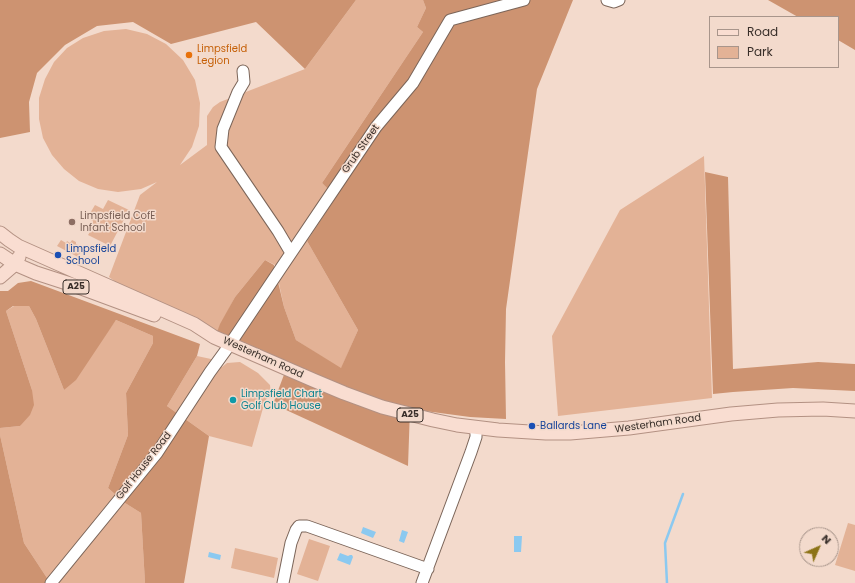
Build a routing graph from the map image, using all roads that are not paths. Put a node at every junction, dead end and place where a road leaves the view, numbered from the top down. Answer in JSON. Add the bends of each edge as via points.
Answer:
{"nodes":[{"id":1,"x":524,"y":0,"type":"edge"},
{"id":2,"x":607,"y":0,"type":"edge"},
{"id":3,"x":619,"y":0,"type":"edge"},
{"id":4,"x":243,"y":71,"type":"dead end"},
{"id":5,"x":12,"y":242,"type":"edge"},
{"id":6,"x":291,"y":253,"type":"junction"},
{"id":7,"x":1,"y":256,"type":"edge"},
{"id":8,"x":15,"y":264,"type":"junction"},
{"id":9,"x":0,"y":277,"type":"edge"},
{"id":10,"x":214,"y":337,"type":"junction"},
{"id":11,"x":230,"y":344,"type":"junction"},
{"id":12,"x":855,"y":410,"type":"edge"},
{"id":13,"x":476,"y":428,"type":"junction"},
{"id":14,"x":428,"y":568,"type":"junction"},
{"id":15,"x":51,"y":583,"type":"edge"},
{"id":16,"x":283,"y":583,"type":"edge"},
{"id":17,"x":422,"y":583,"type":"edge"}],
"edges":[{"from":1,"to":6,"type":"street","name":"Grub Street","via":[[450,20],[413,83],[376,127]]},
{"from":2,"to":3,"type":"street"},
{"from":4,"to":6,"type":"street","via":[[244,82],[223,129],[221,147]]},
{"from":5,"to":7,"type":"main road"},
{"from":5,"to":8,"type":"main road"},
{"from":5,"to":10,"type":"main road","name":"Westerham Road","via":[[194,324]]},
{"from":6,"to":11,"type":"street","name":"Grub Street"},
{"from":7,"to":8,"type":"main road","name":"Westerham Road","number":"A25"},
{"from":8,"to":9,"type":"main road"},
{"from":8,"to":10,"type":"main road","name":"Westerham Road","number":"A25","via":[[36,274]]},
{"from":10,"to":11,"type":"main road","name":"Westerham Road","number":"A25"},
{"from":11,"to":13,"type":"main road","name":"Westerham Road","number":"A25","via":[[361,400],[422,418]]},
{"from":11,"to":15,"type":"street","name":"Golf House Road","via":[[157,453]]},
{"from":12,"to":13,"type":"main road","name":"Westerham Road","number":"A25","via":[[778,410],[570,433]]},
{"from":13,"to":14,"type":"street","via":[[471,452]]},
{"from":14,"to":16,"type":"street","via":[[307,526],[299,526],[291,543]]},
{"from":14,"to":17,"type":"street"}]}
